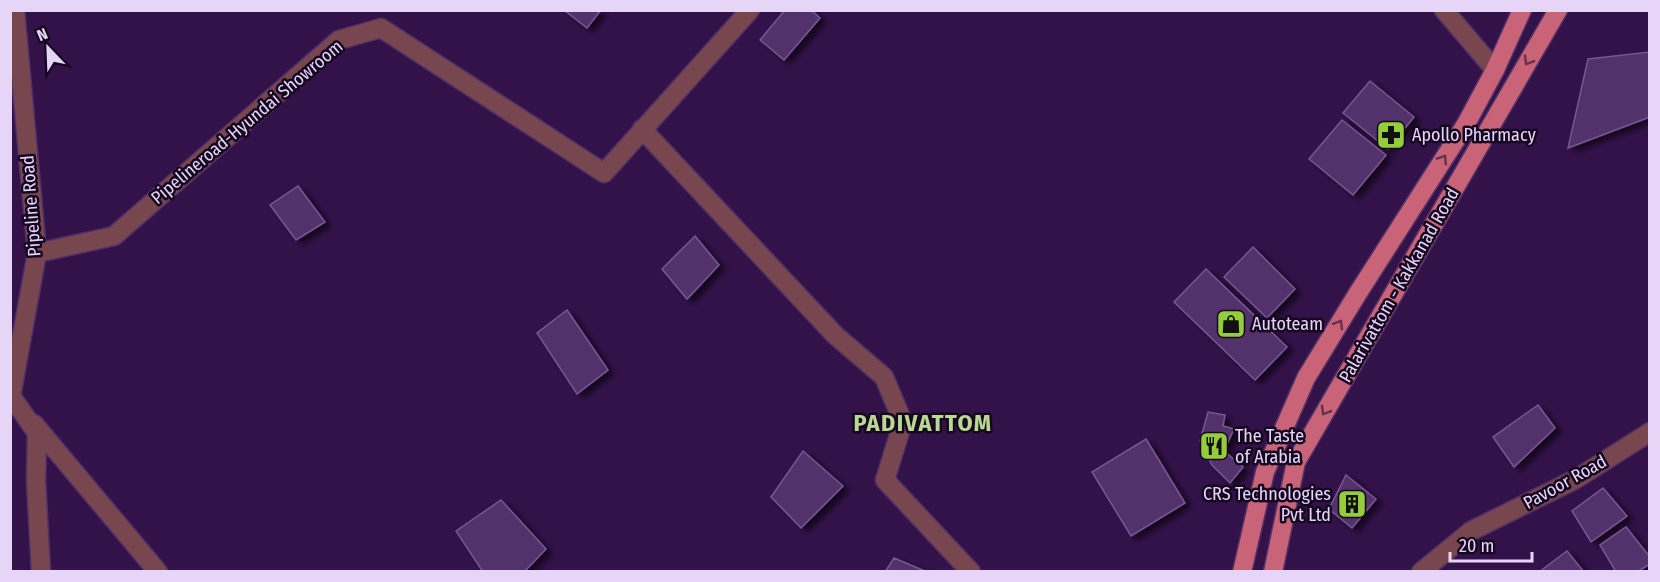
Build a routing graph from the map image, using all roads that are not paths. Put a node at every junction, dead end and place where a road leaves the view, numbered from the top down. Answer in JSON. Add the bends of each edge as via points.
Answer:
{"nodes":[{"id":1,"x":15,"y":10,"type":"edge"},
{"id":2,"x":750,"y":10,"type":"edge"},
{"id":3,"x":1444,"y":10,"type":"edge"},
{"id":4,"x":1522,"y":10,"type":"edge"},
{"id":5,"x":1558,"y":10,"type":"edge"},
{"id":6,"x":1495,"y":70,"type":"junction"},
{"id":7,"x":642,"y":129,"type":"junction"},
{"id":8,"x":37,"y":253,"type":"junction"},
{"id":9,"x":11,"y":396,"type":"edge"},
{"id":10,"x":10,"y":403,"type":"edge"},
{"id":11,"x":1650,"y":432,"type":"edge"},
{"id":12,"x":37,"y":434,"type":"junction"},
{"id":13,"x":41,"y":572,"type":"edge"},
{"id":14,"x":158,"y":572,"type":"edge"},
{"id":15,"x":971,"y":572,"type":"edge"},
{"id":16,"x":1242,"y":572,"type":"edge"},
{"id":17,"x":1273,"y":572,"type":"edge"},
{"id":18,"x":1421,"y":572,"type":"edge"}],
"edges":[{"from":1,"to":8,"type":"street","name":"Pipeline Road"},
{"from":2,"to":7,"type":"street","name":"Pipelineroad-Hyundai Showroom"},
{"from":3,"to":6,"type":"street"},
{"from":4,"to":6,"type":"main road","name":"Palarivattom - Kakkanad Road"},
{"from":5,"to":17,"type":"main road","name":"Palarivattom - Kakkanad Road","one_way":true,"via":[[1296,462]]},
{"from":16,"to":6,"type":"main road","name":"Palarivattom - Kakkanad Road","one_way":true,"via":[[1265,472],[1306,378],[1466,124]]},
{"from":7,"to":8,"type":"street","name":"Pipelineroad-Hyundai Showroom","via":[[604,173],[381,28],[339,40],[114,236]]},
{"from":7,"to":15,"type":"street","via":[[835,335],[884,377],[903,422],[885,480]]},
{"from":8,"to":9,"type":"street","name":"Pipeline Road"},
{"from":9,"to":12,"type":"street"},
{"from":9,"to":14,"type":"street"},
{"from":10,"to":12,"type":"street"},
{"from":11,"to":18,"type":"street","name":"Pavoor Road","via":[[1576,479],[1471,531]]},
{"from":12,"to":13,"type":"street"}]}
